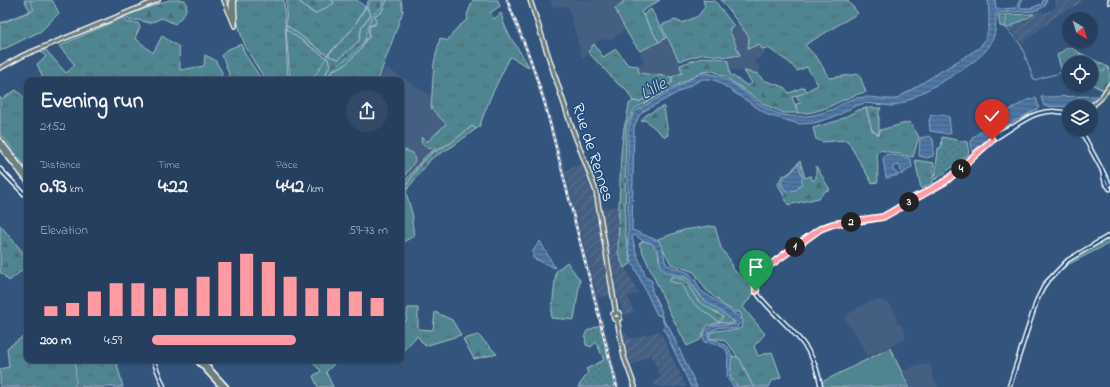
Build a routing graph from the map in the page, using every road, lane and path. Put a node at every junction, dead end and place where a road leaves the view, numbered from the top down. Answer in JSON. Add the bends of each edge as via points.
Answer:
{"nodes":[{"id":1,"x":158,"y":0,"type":"edge"},
{"id":2,"x":224,"y":0,"type":"edge"},
{"id":3,"x":232,"y":0,"type":"edge"},
{"id":4,"x":531,"y":0,"type":"edge"},
{"id":5,"x":0,"y":68,"type":"edge"},
{"id":6,"x":1110,"y":85,"type":"edge"},
{"id":7,"x":1098,"y":101,"type":"edge"},
{"id":8,"x":1062,"y":112,"type":"edge"},
{"id":9,"x":1084,"y":136,"type":"edge"},
{"id":10,"x":0,"y":141,"type":"edge"},
{"id":11,"x":0,"y":146,"type":"edge"},
{"id":12,"x":0,"y":169,"type":"edge"},
{"id":13,"x":1102,"y":170,"type":"junction"},
{"id":14,"x":24,"y":172,"type":"edge"},
{"id":15,"x":24,"y":176,"type":"edge"},
{"id":16,"x":1110,"y":185,"type":"edge"},
{"id":17,"x":1110,"y":189,"type":"edge"},
{"id":18,"x":24,"y":195,"type":"edge"},
{"id":19,"x":1110,"y":235,"type":"edge"},
{"id":20,"x":154,"y":363,"type":"edge"},
{"id":21,"x":200,"y":363,"type":"edge"},
{"id":22,"x":204,"y":363,"type":"edge"},
{"id":23,"x":164,"y":387,"type":"edge"},
{"id":24,"x":222,"y":387,"type":"edge"},
{"id":25,"x":226,"y":387,"type":"edge"},
{"id":26,"x":635,"y":387,"type":"edge"},
{"id":27,"x":821,"y":387,"type":"edge"},
{"id":28,"x":1009,"y":387,"type":"edge"}],
"edges":[{"from":1,"to":5,"type":"main road","via":[[24,55]]},
{"from":2,"to":3,"type":"main road","via":[[235,26]]},
{"from":4,"to":26,"type":"main road","name":"Rue de Rennes","via":[[569,120],[596,192],[616,314],[619,313],[620,318],[617,319],[624,360]]},
{"from":6,"to":7,"type":"main road"},
{"from":8,"to":27,"type":"street","via":[[1042,111],[999,133],[955,174],[907,200],[902,206],[877,219],[833,224],[820,229],[769,266],[756,284],[756,290],[800,338],[812,355]]},
{"from":9,"to":13,"type":"street"},
{"from":10,"to":14,"type":"highway"},
{"from":11,"to":15,"type":"highway"},
{"from":12,"to":18,"type":"street"},
{"from":13,"to":16,"type":"street"},
{"from":13,"to":17,"type":"street","via":[[1104,183]]},
{"from":19,"to":28,"type":"street","via":[[1068,260],[1046,282],[1037,300]]},
{"from":20,"to":23,"type":"street"},
{"from":21,"to":24,"type":"highway"},
{"from":22,"to":25,"type":"highway"}]}
